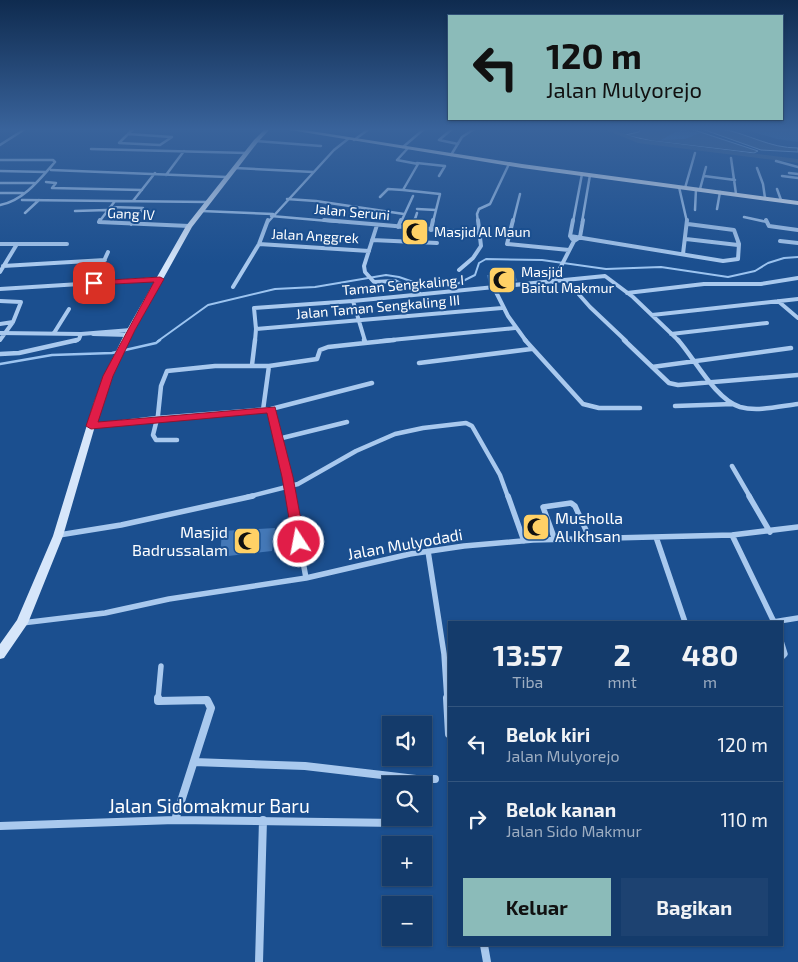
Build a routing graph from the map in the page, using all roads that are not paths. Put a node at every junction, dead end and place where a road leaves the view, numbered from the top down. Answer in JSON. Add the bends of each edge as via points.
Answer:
{"nodes":[{"id":1,"x":44,"y":174,"type":"edge"},
{"id":2,"x":154,"y":174,"type":"edge"},
{"id":3,"x":160,"y":174,"type":"edge"},
{"id":4,"x":230,"y":174,"type":"edge"},
{"id":5,"x":311,"y":174,"type":"edge"},
{"id":6,"x":413,"y":174,"type":"edge"},
{"id":7,"x":504,"y":174,"type":"edge"},
{"id":8,"x":582,"y":174,"type":"joint"},
{"id":9,"x":687,"y":174,"type":"edge"},
{"id":10,"x":734,"y":174,"type":"edge"},
{"id":11,"x":759,"y":174,"type":"edge"},
{"id":12,"x":166,"y":175,"type":"joint"},
{"id":13,"x":590,"y":175,"type":"junction"},
{"id":14,"x":704,"y":176,"type":"joint"},
{"id":15,"x":782,"y":176,"type":"dead end"},
{"id":16,"x":227,"y":177,"type":"junction"},
{"id":17,"x":798,"y":178,"type":"edge"},
{"id":18,"x":735,"y":180,"type":"junction"},
{"id":19,"x":46,"y":182,"type":"dead end"},
{"id":20,"x":0,"y":183,"type":"edge"},
{"id":21,"x":34,"y":183,"type":"junction"},
{"id":22,"x":682,"y":187,"type":"junction"},
{"id":23,"x":698,"y":189,"type":"junction"},
{"id":24,"x":777,"y":189,"type":"dead end"},
{"id":25,"x":142,"y":190,"type":"junction"},
{"id":26,"x":403,"y":190,"type":"junction"},
{"id":27,"x":720,"y":192,"type":"junction"},
{"id":28,"x":0,"y":193,"type":"edge"},
{"id":29,"x":23,"y":193,"type":"junction"},
{"id":30,"x":520,"y":194,"type":"dead end"},
{"id":31,"x":736,"y":194,"type":"junction"},
{"id":32,"x":413,"y":196,"type":"dead end"},
{"id":33,"x":380,"y":197,"type":"dead end"},
{"id":34,"x":765,"y":198,"type":"junction"},
{"id":35,"x":287,"y":199,"type":"junction"},
{"id":36,"x":22,"y":200,"type":"dead end"},
{"id":37,"x":39,"y":200,"type":"junction"},
{"id":38,"x":781,"y":200,"type":"junction"},
{"id":39,"x":115,"y":201,"type":"junction"},
{"id":40,"x":134,"y":202,"type":"junction"},
{"id":41,"x":208,"y":202,"type":"junction"},
{"id":42,"x":577,"y":203,"type":"junction"},
{"id":43,"x":798,"y":203,"type":"edge"},
{"id":44,"x":586,"y":204,"type":"junction"},
{"id":45,"x":0,"y":205,"type":"edge"},
{"id":46,"x":109,"y":209,"type":"junction"},
{"id":47,"x":717,"y":209,"type":"dead end"},
{"id":48,"x":75,"y":210,"type":"dead end"},
{"id":49,"x":436,"y":210,"type":"junction"},
{"id":50,"x":695,"y":210,"type":"dead end"},
{"id":51,"x":202,"y":211,"type":"junction"},
{"id":52,"x":25,"y":213,"type":"dead end"},
{"id":53,"x":404,"y":214,"type":"junction"},
{"id":54,"x":272,"y":215,"type":"junction"},
{"id":55,"x":744,"y":217,"type":"dead end"},
{"id":56,"x":131,"y":224,"type":"junction"},
{"id":57,"x":688,"y":224,"type":"junction"},
{"id":58,"x":377,"y":225,"type":"junction"},
{"id":59,"x":189,"y":226,"type":"junction"},
{"id":60,"x":398,"y":227,"type":"junction"},
{"id":61,"x":412,"y":228,"type":"junction"},
{"id":62,"x":431,"y":230,"type":"junction"},
{"id":63,"x":798,"y":230,"type":"edge"},
{"id":64,"x":478,"y":233,"type":"junction"},
{"id":65,"x":570,"y":236,"type":"junction"},
{"id":66,"x":580,"y":237,"type":"junction"},
{"id":67,"x":686,"y":239,"type":"junction"},
{"id":68,"x":372,"y":240,"type":"junction"},
{"id":69,"x":574,"y":241,"type":"junction"},
{"id":70,"x":780,"y":241,"type":"dead end"},
{"id":71,"x":437,"y":243,"type":"dead end"},
{"id":72,"x":798,"y":243,"type":"edge"},
{"id":73,"x":0,"y":244,"type":"edge"},
{"id":74,"x":17,"y":244,"type":"junction"},
{"id":75,"x":67,"y":244,"type":"dead end"},
{"id":76,"x":259,"y":244,"type":"junction"},
{"id":77,"x":738,"y":244,"type":"junction"},
{"id":78,"x":369,"y":251,"type":"junction"},
{"id":79,"x":569,"y":251,"type":"junction"},
{"id":80,"x":108,"y":252,"type":"dead end"},
{"id":81,"x":683,"y":254,"type":"junction"},
{"id":82,"x":105,"y":260,"type":"junction"},
{"id":83,"x":3,"y":266,"type":"junction"},
{"id":84,"x":460,"y":270,"type":"dead end"},
{"id":85,"x":0,"y":272,"type":"edge"},
{"id":86,"x":798,"y":278,"type":"edge"},
{"id":87,"x":160,"y":279,"type":"junction"},
{"id":88,"x":567,"y":281,"type":"junction"},
{"id":89,"x":553,"y":282,"type":"junction"},
{"id":90,"x":94,"y":283,"type":"junction"},
{"id":91,"x":233,"y":287,"type":"dead end"},
{"id":92,"x":494,"y":288,"type":"junction"},
{"id":93,"x":0,"y":289,"type":"edge"},
{"id":94,"x":627,"y":293,"type":"junction"},
{"id":95,"x":422,"y":295,"type":"junction"},
{"id":96,"x":798,"y":299,"type":"edge"},
{"id":97,"x":0,"y":301,"type":"edge"},
{"id":98,"x":353,"y":301,"type":"junction"},
{"id":99,"x":778,"y":301,"type":"junction"},
{"id":100,"x":502,"y":308,"type":"junction"},
{"id":101,"x":69,"y":309,"type":"dead end"},
{"id":102,"x":652,"y":315,"type":"junction"},
{"id":103,"x":798,"y":318,"type":"edge"},
{"id":104,"x":358,"y":320,"type":"junction"},
{"id":105,"x":13,"y":322,"type":"junction"},
{"id":106,"x":767,"y":323,"type":"dead end"},
{"id":107,"x":0,"y":324,"type":"edge"},
{"id":108,"x":515,"y":328,"type":"junction"},
{"id":109,"x":256,"y":329,"type":"junction"},
{"id":110,"x":2,"y":333,"type":"edge"},
{"id":111,"x":54,"y":333,"type":"junction"},
{"id":112,"x":129,"y":333,"type":"junction"},
{"id":113,"x":80,"y":334,"type":"junction"},
{"id":114,"x":671,"y":334,"type":"junction"},
{"id":115,"x":0,"y":340,"type":"edge"},
{"id":116,"x":364,"y":343,"type":"junction"},
{"id":117,"x":791,"y":348,"type":"dead end"},
{"id":118,"x":531,"y":349,"type":"junction"},
{"id":119,"x":0,"y":354,"type":"edge"},
{"id":120,"x":694,"y":360,"type":"junction"},
{"id":121,"x":419,"y":363,"type":"dead end"},
{"id":122,"x":252,"y":364,"type":"junction"},
{"id":123,"x":269,"y":366,"type":"junction"},
{"id":124,"x":652,"y":367,"type":"junction"},
{"id":125,"x":798,"y":375,"type":"edge"},
{"id":126,"x":709,"y":382,"type":"junction"},
{"id":127,"x":372,"y":383,"type":"dead end"},
{"id":128,"x":734,"y":404,"type":"junction"},
{"id":129,"x":798,"y":404,"type":"edge"},
{"id":130,"x":675,"y":406,"type":"dead end"},
{"id":131,"x":640,"y":408,"type":"dead end"},
{"id":132,"x":271,"y":409,"type":"junction"},
{"id":133,"x":263,"y":410,"type":"junction"},
{"id":134,"x":157,"y":418,"type":"junction"},
{"id":135,"x":347,"y":422,"type":"dead end"},
{"id":136,"x":91,"y":426,"type":"junction"},
{"id":137,"x":278,"y":439,"type":"junction"},
{"id":138,"x":177,"y":440,"type":"dead end"},
{"id":139,"x":732,"y":466,"type":"dead end"},
{"id":140,"x":288,"y":484,"type":"junction"},
{"id":141,"x":798,"y":527,"type":"edge"},
{"id":142,"x":770,"y":532,"type":"junction"},
{"id":143,"x":732,"y":535,"type":"junction"},
{"id":144,"x":58,"y":536,"type":"junction"},
{"id":145,"x":656,"y":537,"type":"junction"},
{"id":146,"x":590,"y":539,"type":"junction"},
{"id":147,"x":555,"y":540,"type":"junction"},
{"id":148,"x":524,"y":541,"type":"junction"},
{"id":149,"x":428,"y":551,"type":"junction"},
{"id":150,"x":306,"y":578,"type":"junction"},
{"id":151,"x":798,"y":618,"type":"edge"},
{"id":152,"x":685,"y":621,"type":"edge"},
{"id":153,"x":774,"y":621,"type":"edge"},
{"id":154,"x":780,"y":621,"type":"edge"},
{"id":155,"x":22,"y":623,"type":"junction"},
{"id":156,"x":0,"y":654,"type":"edge"},
{"id":157,"x":446,"y":654,"type":"edge"},
{"id":158,"x":161,"y":666,"type":"dead end"},
{"id":159,"x":448,"y":707,"type":"edge"},
{"id":160,"x":194,"y":762,"type":"junction"},
{"id":161,"x":388,"y":776,"type":"edge"},
{"id":162,"x":432,"y":779,"type":"edge"},
{"id":163,"x":435,"y":779,"type":"dead end"},
{"id":164,"x":175,"y":820,"type":"junction"},
{"id":165,"x":263,"y":820,"type":"junction"},
{"id":166,"x":382,"y":824,"type":"edge"},
{"id":167,"x":0,"y":826,"type":"edge"},
{"id":168,"x":484,"y":946,"type":"edge"},
{"id":169,"x":259,"y":962,"type":"edge"},
{"id":170,"x":487,"y":962,"type":"edge"}],
"edges":[{"from":1,"to":21,"type":"street"},
{"from":2,"to":25,"type":"street"},
{"from":3,"to":12,"type":"street"},
{"from":4,"to":16,"type":"main road"},
{"from":5,"to":35,"type":"street"},
{"from":6,"to":26,"type":"street","name":"Jalan Seruni"},
{"from":7,"to":64,"type":"street","via":[[490,204],[479,209]]},
{"from":8,"to":13,"type":"main road"},
{"from":8,"to":42,"type":"street"},
{"from":9,"to":22,"type":"street"},
{"from":10,"to":18,"type":"street"},
{"from":11,"to":34,"type":"street"},
{"from":12,"to":16,"type":"street"},
{"from":13,"to":22,"type":"main road"},
{"from":13,"to":44,"type":"street"},
{"from":14,"to":18,"type":"street"},
{"from":14,"to":23,"type":"street"},
{"from":15,"to":17,"type":"street"},
{"from":16,"to":41,"type":"main road"},
{"from":18,"to":31,"type":"street"},
{"from":19,"to":25,"type":"street","via":[[56,183],[52,188]]},
{"from":20,"to":21,"type":"street"},
{"from":21,"to":29,"type":"street"},
{"from":22,"to":23,"type":"main road"},
{"from":22,"to":57,"type":"street"},
{"from":23,"to":27,"type":"main road"},
{"from":23,"to":50,"type":"street"},
{"from":24,"to":38,"type":"street"},
{"from":25,"to":40,"type":"street"},
{"from":26,"to":33,"type":"street","via":[[388,189]]},
{"from":26,"to":49,"type":"street","name":"Jalan Seruni","via":[[439,193]]},
{"from":27,"to":31,"type":"main road"},
{"from":27,"to":47,"type":"street"},
{"from":28,"to":29,"type":"street"},
{"from":29,"to":45,"type":"street","via":[[10,204]]},
{"from":30,"to":79,"type":"street","via":[[507,244]]},
{"from":31,"to":34,"type":"main road"},
{"from":32,"to":53,"type":"street"},
{"from":34,"to":38,"type":"main road"},
{"from":35,"to":53,"type":"street"},
{"from":35,"to":54,"type":"street"},
{"from":36,"to":37,"type":"street"},
{"from":37,"to":39,"type":"street"},
{"from":37,"to":52,"type":"street"},
{"from":38,"to":43,"type":"main road"},
{"from":39,"to":40,"type":"street"},
{"from":39,"to":46,"type":"street","name":"Gang IV"},
{"from":40,"to":41,"type":"street"},
{"from":41,"to":51,"type":"main road"},
{"from":42,"to":44,"type":"street"},
{"from":42,"to":65,"type":"street"},
{"from":44,"to":66,"type":"street"},
{"from":46,"to":48,"type":"street"},
{"from":46,"to":56,"type":"street","name":"Gang IV","via":[[98,222]]},
{"from":46,"to":56,"type":"street","via":[[144,208]]},
{"from":49,"to":61,"type":"street","via":[[417,211]]},
{"from":49,"to":62,"type":"street","name":"Jalan Seruni"},
{"from":51,"to":54,"type":"street","name":"Jalan Seruni"},
{"from":51,"to":59,"type":"main road"},
{"from":53,"to":60,"type":"street"},
{"from":54,"to":58,"type":"street","name":"Jalan Seruni"},
{"from":54,"to":76,"type":"street"},
{"from":55,"to":63,"type":"street"},
{"from":56,"to":59,"type":"street","name":"Gang IV"},
{"from":57,"to":67,"type":"street"},
{"from":57,"to":77,"type":"street","via":[[732,229],[738,234]]},
{"from":58,"to":60,"type":"street","name":"Jalan Seruni"},
{"from":58,"to":68,"type":"street","name":"Jalan Anggrek"},
{"from":59,"to":87,"type":"main road"},
{"from":60,"to":61,"type":"street","name":"Jalan Seruni"},
{"from":61,"to":62,"type":"street","name":"Jalan Seruni"},
{"from":62,"to":64,"type":"street","name":"Jalan Seruni"},
{"from":64,"to":84,"type":"street","via":[[481,246]]},
{"from":65,"to":66,"type":"street"},
{"from":65,"to":69,"type":"street"},
{"from":66,"to":69,"type":"street"},
{"from":66,"to":81,"type":"street"},
{"from":67,"to":77,"type":"street"},
{"from":67,"to":81,"type":"street"},
{"from":68,"to":71,"type":"street"},
{"from":68,"to":78,"type":"street","name":"Jalan Anggrek"},
{"from":69,"to":79,"type":"street"},
{"from":70,"to":72,"type":"street"},
{"from":73,"to":74,"type":"street"},
{"from":74,"to":75,"type":"street"},
{"from":74,"to":83,"type":"street"},
{"from":76,"to":78,"type":"street","name":"Jalan Anggrek"},
{"from":76,"to":91,"type":"street"},
{"from":77,"to":81,"type":"street","via":[[740,254],[736,261]]},
{"from":78,"to":95,"type":"street","name":"Jalan Anggrek","via":[[364,266],[374,282],[395,281]]},
{"from":79,"to":89,"type":"street"},
{"from":80,"to":82,"type":"street"},
{"from":82,"to":83,"type":"street"},
{"from":82,"to":90,"type":"street"},
{"from":83,"to":85,"type":"street"},
{"from":86,"to":94,"type":"street","via":[[760,284],[704,284]]},
{"from":87,"to":90,"type":"street"},
{"from":87,"to":112,"type":"main road"},
{"from":88,"to":89,"type":"street","name":"Taman Sengkaling I"},
{"from":88,"to":94,"type":"street","name":"Taman Sengkaling I","via":[[605,276]]},
{"from":88,"to":124,"type":"street"},
{"from":89,"to":92,"type":"street","name":"Taman Sengkaling I"},
{"from":90,"to":93,"type":"street"},
{"from":92,"to":95,"type":"street","name":"Taman Sengkaling I"},
{"from":92,"to":100,"type":"street"},
{"from":94,"to":102,"type":"street","name":"Taman Sengkaling I"},
{"from":95,"to":98,"type":"street","name":"Taman Sengkaling I"},
{"from":96,"to":99,"type":"street"},
{"from":97,"to":105,"type":"street","via":[[21,302]]},
{"from":98,"to":104,"type":"street"},
{"from":98,"to":109,"type":"street","name":"Taman Sengkaling I","via":[[254,308]]},
{"from":99,"to":102,"type":"street"},
{"from":99,"to":103,"type":"street"},
{"from":100,"to":104,"type":"street","name":"Jalan Taman Sengkaling III"},
{"from":100,"to":108,"type":"street"},
{"from":101,"to":111,"type":"street"},
{"from":102,"to":114,"type":"street","name":"Taman Sengkaling I"},
{"from":104,"to":109,"type":"street","name":"Jalan Taman Sengkaling III"},
{"from":104,"to":116,"type":"street"},
{"from":105,"to":107,"type":"street"},
{"from":105,"to":110,"type":"street"},
{"from":106,"to":114,"type":"street"},
{"from":108,"to":116,"type":"street"},
{"from":108,"to":118,"type":"street"},
{"from":109,"to":122,"type":"street"},
{"from":110,"to":111,"type":"street"},
{"from":110,"to":115,"type":"street"},
{"from":111,"to":113,"type":"street"},
{"from":112,"to":113,"type":"street"},
{"from":112,"to":136,"type":"main road","via":[[108,376]]},
{"from":113,"to":119,"type":"street","via":[[74,342]]},
{"from":114,"to":120,"type":"street","name":"Taman Sengkaling I"},
{"from":116,"to":123,"type":"street","via":[[328,347],[320,350],[317,359]]},
{"from":117,"to":120,"type":"street"},
{"from":118,"to":121,"type":"street"},
{"from":118,"to":131,"type":"street","via":[[587,405]]},
{"from":120,"to":124,"type":"street"},
{"from":120,"to":126,"type":"street","name":"Taman Sengkaling I"},
{"from":122,"to":123,"type":"street"},
{"from":122,"to":134,"type":"street","via":[[167,370],[160,390]]},
{"from":123,"to":133,"type":"street"},
{"from":124,"to":126,"type":"street","via":[[674,384]]},
{"from":125,"to":126,"type":"street"},
{"from":126,"to":128,"type":"street","name":"Taman Sengkaling I"},
{"from":127,"to":132,"type":"street"},
{"from":128,"to":129,"type":"street","via":[[743,407]]},
{"from":128,"to":130,"type":"street"},
{"from":132,"to":133,"type":"street"},
{"from":132,"to":137,"type":"street"},
{"from":133,"to":134,"type":"street"},
{"from":134,"to":136,"type":"street"},
{"from":134,"to":138,"type":"street","via":[[154,438]]},
{"from":135,"to":137,"type":"street"},
{"from":136,"to":144,"type":"main road"},
{"from":137,"to":140,"type":"street"},
{"from":139,"to":142,"type":"street"},
{"from":140,"to":144,"type":"street","via":[[153,519]]},
{"from":140,"to":148,"type":"street","via":[[322,472],[374,442],[398,433],[469,423],[500,475]]},
{"from":140,"to":150,"type":"street"},
{"from":141,"to":142,"type":"street","name":"Jalan Mulyodadi"},
{"from":142,"to":143,"type":"street","name":"Jalan Mulyodadi"},
{"from":143,"to":145,"type":"street","name":"Jalan Mulyodadi"},
{"from":143,"to":153,"type":"street"},
{"from":144,"to":155,"type":"main road"},
{"from":145,"to":146,"type":"street","name":"Jalan Mulyodadi"},
{"from":145,"to":152,"type":"street"},
{"from":146,"to":147,"type":"street","name":"Jalan Mulyodadi"},
{"from":146,"to":147,"type":"street","via":[[571,503],[543,506]]},
{"from":147,"to":148,"type":"street","name":"Jalan Mulyodadi"},
{"from":148,"to":149,"type":"street","name":"Jalan Mulyodadi"},
{"from":149,"to":150,"type":"street","name":"Jalan Mulyodadi"},
{"from":149,"to":157,"type":"street"},
{"from":150,"to":155,"type":"street","name":"Jalan Mulyodadi"},
{"from":151,"to":154,"type":"street"},
{"from":155,"to":156,"type":"main road"},
{"from":157,"to":159,"type":"street"},
{"from":158,"to":160,"type":"street","via":[[158,701],[207,700],[210,703]]},
{"from":160,"to":161,"type":"street","via":[[273,763]]},
{"from":160,"to":164,"type":"street"},
{"from":162,"to":163,"type":"street"},
{"from":164,"to":165,"type":"street","name":"Jalan Sidomakmur Baru"},
{"from":164,"to":167,"type":"street","name":"Jalan Sidomakmur Baru"},
{"from":165,"to":166,"type":"street","name":"Jalan Sidomakmur Baru"},
{"from":165,"to":169,"type":"street"},
{"from":168,"to":170,"type":"street"}]}
